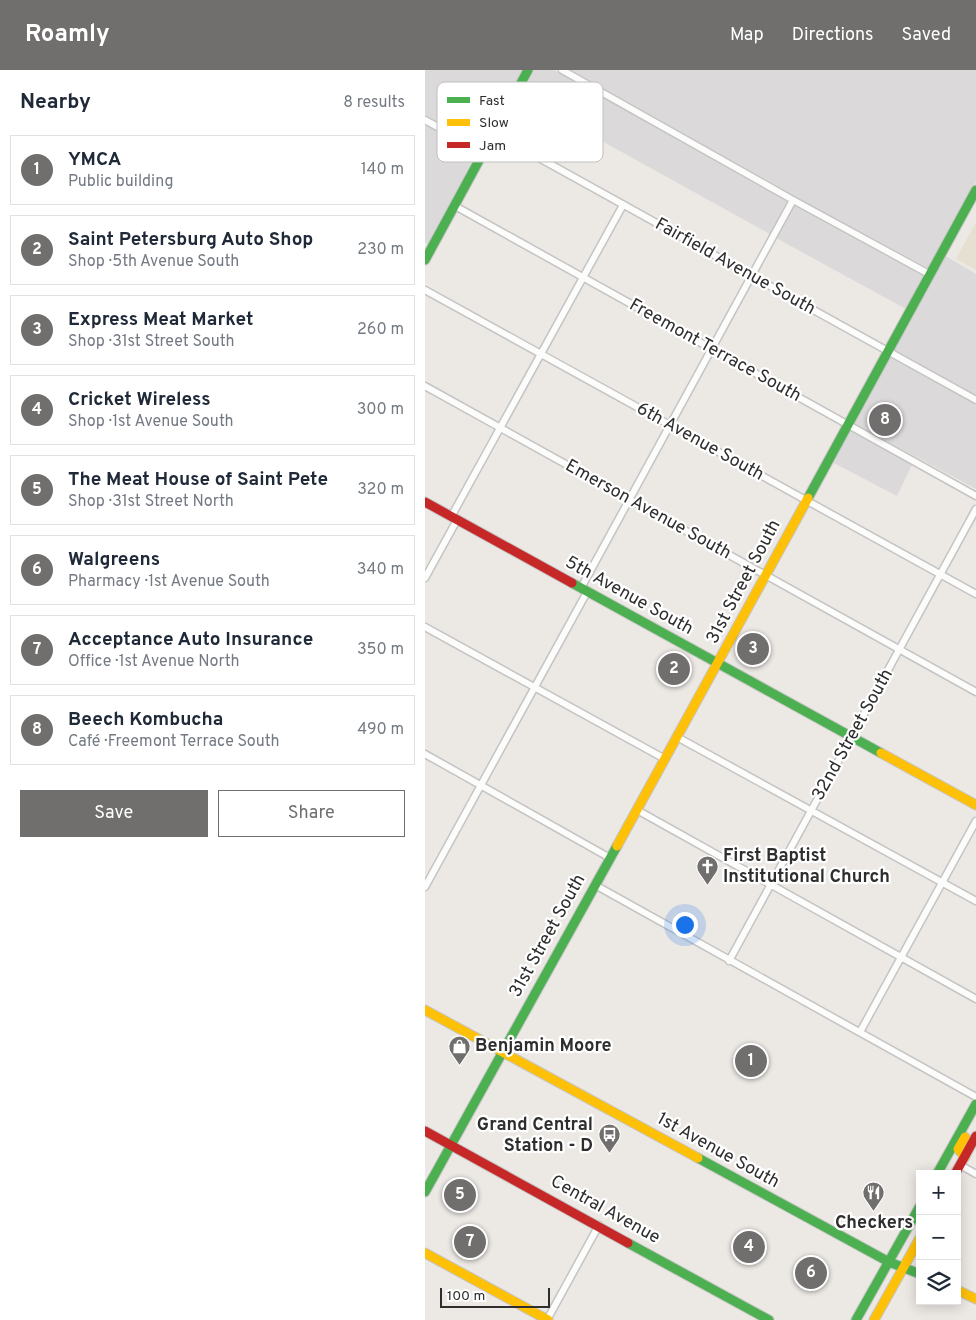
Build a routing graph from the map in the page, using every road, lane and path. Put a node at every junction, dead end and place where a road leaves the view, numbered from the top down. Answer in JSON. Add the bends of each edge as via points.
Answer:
{"nodes":[{"id":1,"x":528,"y":70,"type":"edge"},
{"id":2,"x":562,"y":70,"type":"edge"},
{"id":3,"x":522,"y":82,"type":"edge"},
{"id":4,"x":583,"y":82,"type":"edge"},
{"id":5,"x":603,"y":93,"type":"edge"},
{"id":6,"x":425,"y":120,"type":"edge"},
{"id":7,"x":437,"y":127,"type":"edge"},
{"id":8,"x":478,"y":162,"type":"edge"},
{"id":9,"x":546,"y":162,"type":"edge"},
{"id":10,"x":976,"y":190,"type":"edge"},
{"id":11,"x":793,"y":200,"type":"junction"},
{"id":12,"x":623,"y":205,"type":"junction"},
{"id":13,"x":455,"y":206,"type":"junction"},
{"id":14,"x":428,"y":249,"type":"edge"},
{"id":15,"x":425,"y":260,"type":"edge"},
{"id":16,"x":929,"y":274,"type":"junction"},
{"id":17,"x":751,"y":276,"type":"junction"},
{"id":18,"x":583,"y":277,"type":"junction"},
{"id":19,"x":425,"y":290,"type":"edge"},
{"id":20,"x":711,"y":349,"type":"junction"},
{"id":21,"x":887,"y":351,"type":"junction"},
{"id":22,"x":541,"y":354,"type":"junction"},
{"id":23,"x":425,"y":386,"type":"edge"},
{"id":24,"x":976,"y":400,"type":"edge"},
{"id":25,"x":669,"y":425,"type":"junction"},
{"id":26,"x":848,"y":425,"type":"junction"},
{"id":27,"x":500,"y":428,"type":"junction"},
{"id":28,"x":976,"y":496,"type":"edge"},
{"id":29,"x":631,"y":500,"type":"junction"},
{"id":30,"x":807,"y":500,"type":"junction"},
{"id":31,"x":425,"y":502,"type":"edge"},
{"id":32,"x":976,"y":509,"type":"edge"},
{"id":33,"x":454,"y":518,"type":"junction"},
{"id":34,"x":941,"y":574,"type":"junction"},
{"id":35,"x":766,"y":575,"type":"junction"},
{"id":36,"x":425,"y":578,"type":"edge"},
{"id":37,"x":584,"y":590,"type":"junction"},
{"id":38,"x":976,"y":594,"type":"edge"},
{"id":39,"x":425,"y":627,"type":"edge"},
{"id":40,"x":899,"y":649,"type":"junction"},
{"id":41,"x":718,"y":664,"type":"junction"},
{"id":42,"x":534,"y":687,"type":"junction"},
{"id":43,"x":976,"y":692,"type":"edge"},
{"id":44,"x":677,"y":737,"type":"junction"},
{"id":45,"x":852,"y":737,"type":"junction"},
{"id":46,"x":425,"y":754,"type":"edge"},
{"id":47,"x":665,"y":759,"type":"junction"},
{"id":48,"x":481,"y":785,"type":"junction"},
{"id":49,"x":976,"y":805,"type":"edge"},
{"id":50,"x":637,"y":810,"type":"junction"},
{"id":51,"x":811,"y":811,"type":"junction"},
{"id":52,"x":976,"y":821,"type":"edge"},
{"id":53,"x":610,"y":858,"type":"junction"},
{"id":54,"x":942,"y":883,"type":"junction"},
{"id":55,"x":426,"y":884,"type":"edge"},
{"id":56,"x":595,"y":885,"type":"junction"},
{"id":57,"x":771,"y":885,"type":"junction"},
{"id":58,"x":976,"y":902,"type":"edge"},
{"id":59,"x":901,"y":958,"type":"junction"},
{"id":60,"x":729,"y":961,"type":"junction"},
{"id":61,"x":976,"y":999,"type":"edge"},
{"id":62,"x":425,"y":1010,"type":"edge"},
{"id":63,"x":860,"y":1032,"type":"junction"},
{"id":64,"x":503,"y":1052,"type":"junction"},
{"id":65,"x":976,"y":1096,"type":"edge"},
{"id":66,"x":976,"y":1104,"type":"edge"},
{"id":67,"x":976,"y":1117,"type":"edge"},
{"id":68,"x":425,"y":1131,"type":"edge"},
{"id":69,"x":976,"y":1136,"type":"edge"},
{"id":70,"x":451,"y":1145,"type":"junction"},
{"id":71,"x":962,"y":1161,"type":"junction"},
{"id":72,"x":939,"y":1170,"type":"edge"},
{"id":73,"x":957,"y":1170,"type":"edge"},
{"id":74,"x":976,"y":1174,"type":"edge"},
{"id":75,"x":425,"y":1192,"type":"edge"},
{"id":76,"x":916,"y":1213,"type":"edge"},
{"id":77,"x":599,"y":1225,"type":"junction"},
{"id":78,"x":916,"y":1245,"type":"edge"},
{"id":79,"x":425,"y":1253,"type":"edge"},
{"id":80,"x":889,"y":1262,"type":"junction"},
{"id":81,"x":903,"y":1268,"type":"junction"},
{"id":82,"x":916,"y":1273,"type":"edge"},
{"id":83,"x":961,"y":1292,"type":"edge"},
{"id":84,"x":976,"y":1298,"type":"edge"},
{"id":85,"x":547,"y":1320,"type":"edge"},
{"id":86,"x":769,"y":1320,"type":"edge"},
{"id":87,"x":857,"y":1320,"type":"edge"},
{"id":88,"x":874,"y":1320,"type":"edge"}],
"edges":[{"from":1,"to":3,"type":"main road"},
{"from":2,"to":4,"type":"street"},
{"from":5,"to":11,"type":"street"},
{"from":6,"to":7,"type":"street"},
{"from":8,"to":13,"type":"main road"},
{"from":9,"to":12,"type":"street","name":"Fairfield Avenue South"},
{"from":10,"to":16,"type":"main road","name":"31st Street South"},
{"from":11,"to":16,"type":"street"},
{"from":11,"to":17,"type":"street"},
{"from":12,"to":17,"type":"street","name":"Fairfield Avenue South"},
{"from":12,"to":18,"type":"street"},
{"from":13,"to":14,"type":"main road"},
{"from":13,"to":18,"type":"street","name":"Freemont Terrace South"},
{"from":14,"to":15,"type":"main road"},
{"from":16,"to":21,"type":"main road","name":"31st Street South"},
{"from":17,"to":20,"type":"street"},
{"from":17,"to":21,"type":"street","name":"Fairfield Avenue South"},
{"from":18,"to":20,"type":"street","name":"Freemont Terrace South"},
{"from":18,"to":22,"type":"street"},
{"from":19,"to":22,"type":"street","name":"6th Avenue South"},
{"from":20,"to":25,"type":"street"},
{"from":20,"to":26,"type":"street","name":"Freemont Terrace South"},
{"from":21,"to":24,"type":"street","name":"Fairfield Avenue South"},
{"from":21,"to":26,"type":"main road","name":"31st Street South"},
{"from":22,"to":25,"type":"street","name":"6th Avenue South"},
{"from":22,"to":27,"type":"street"},
{"from":23,"to":27,"type":"street","name":"Emerson Avenue South"},
{"from":25,"to":29,"type":"street"},
{"from":25,"to":30,"type":"street","name":"6th Avenue South"},
{"from":26,"to":28,"type":"street","name":"Freemont Terrace South"},
{"from":26,"to":30,"type":"main road","name":"31st Street South"},
{"from":27,"to":29,"type":"street","name":"Emerson Avenue South"},
{"from":27,"to":33,"type":"street"},
{"from":29,"to":35,"type":"street","name":"Emerson Avenue South"},
{"from":29,"to":37,"type":"street"},
{"from":30,"to":34,"type":"street","name":"6th Avenue South"},
{"from":30,"to":35,"type":"main road","name":"31st Street South"},
{"from":31,"to":33,"type":"main road","name":"5th Avenue South"},
{"from":32,"to":34,"type":"street","name":"32nd Street South"},
{"from":33,"to":36,"type":"street"},
{"from":33,"to":37,"type":"main road","name":"5th Avenue South"},
{"from":34,"to":38,"type":"street","name":"6th Avenue South"},
{"from":34,"to":40,"type":"street","name":"32nd Street South"},
{"from":35,"to":40,"type":"street","name":"Emerson Avenue South"},
{"from":35,"to":41,"type":"main road","name":"31st Street South"},
{"from":37,"to":41,"type":"main road","name":"5th Avenue South"},
{"from":37,"to":42,"type":"street"},
{"from":39,"to":42,"type":"street"},
{"from":40,"to":43,"type":"street","name":"Emerson Avenue South"},
{"from":40,"to":45,"type":"street","name":"32nd Street South"},
{"from":41,"to":44,"type":"main road","name":"31st Street South"},
{"from":41,"to":45,"type":"main road","name":"5th Avenue South"},
{"from":42,"to":47,"type":"street"},
{"from":42,"to":48,"type":"street"},
{"from":44,"to":47,"type":"main road","name":"31st Street South"},
{"from":44,"to":51,"type":"street"},
{"from":45,"to":49,"type":"main road","name":"5th Avenue South"},
{"from":45,"to":51,"type":"street","name":"32nd Street South"},
{"from":46,"to":48,"type":"street"},
{"from":47,"to":50,"type":"main road","name":"31st Street South"},
{"from":48,"to":53,"type":"street"},
{"from":48,"to":55,"type":"street"},
{"from":50,"to":53,"type":"main road","name":"31st Street South"},
{"from":50,"to":57,"type":"street"},
{"from":51,"to":54,"type":"street"},
{"from":51,"to":57,"type":"street","name":"32nd Street South"},
{"from":52,"to":54,"type":"street"},
{"from":53,"to":56,"type":"main road","name":"31st Street South"},
{"from":54,"to":58,"type":"street"},
{"from":54,"to":59,"type":"street"},
{"from":56,"to":60,"type":"street"},
{"from":56,"to":64,"type":"main road","name":"31st Street South"},
{"from":57,"to":59,"type":"street"},
{"from":57,"to":60,"type":"street","name":"32nd Street South"},
{"from":59,"to":61,"type":"street"},
{"from":59,"to":63,"type":"street"},
{"from":60,"to":63,"type":"street"},
{"from":62,"to":64,"type":"main road","name":"1st Avenue South"},
{"from":63,"to":65,"type":"street"},
{"from":64,"to":70,"type":"main road","name":"31st Street South"},
{"from":64,"to":80,"type":"main road","name":"1st Avenue South"},
{"from":66,"to":72,"type":"main road"},
{"from":67,"to":71,"type":"main road","via":[[958,1148]]},
{"from":68,"to":70,"type":"main road","name":"Central Avenue"},
{"from":69,"to":71,"type":"main road"},
{"from":70,"to":75,"type":"main road","name":"31st Street South"},
{"from":70,"to":77,"type":"main road","name":"Central Avenue"},
{"from":71,"to":73,"type":"main road"},
{"from":71,"to":74,"type":"street"},
{"from":76,"to":80,"type":"main road"},
{"from":77,"to":85,"type":"street"},
{"from":77,"to":86,"type":"main road","name":"Central Avenue"},
{"from":78,"to":81,"type":"main road"},
{"from":79,"to":85,"type":"main road"},
{"from":80,"to":81,"type":"main road","name":"1st Avenue South"},
{"from":80,"to":87,"type":"main road"},
{"from":81,"to":82,"type":"main road","name":"1st Avenue South"},
{"from":81,"to":88,"type":"main road"},
{"from":83,"to":84,"type":"main road"}]}
